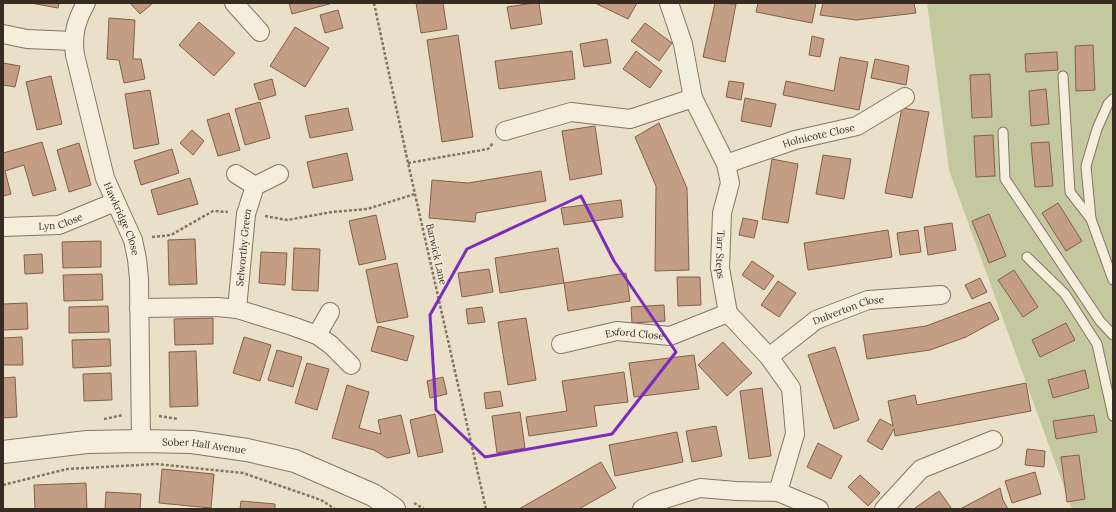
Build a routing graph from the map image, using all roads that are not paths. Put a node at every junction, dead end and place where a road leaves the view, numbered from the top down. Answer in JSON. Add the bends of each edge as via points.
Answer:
{"nodes":[{"id":1,"x":86,"y":3,"type":"edge"},
{"id":2,"x":235,"y":3,"type":"edge"},
{"id":3,"x":669,"y":3,"type":"edge"},
{"id":4,"x":260,"y":32,"type":"dead end"},
{"id":5,"x":3,"y":34,"type":"edge"},
{"id":6,"x":73,"y":41,"type":"junction"},
{"id":7,"x":1063,"y":76,"type":"dead end"},
{"id":8,"x":905,"y":97,"type":"dead end"},
{"id":9,"x":693,"y":98,"type":"junction"},
{"id":10,"x":1113,"y":98,"type":"edge"},
{"id":11,"x":505,"y":131,"type":"road end"},
{"id":12,"x":1003,"y":132,"type":"dead end"},
{"id":13,"x":726,"y":164,"type":"junction"},
{"id":14,"x":236,"y":174,"type":"dead end"},
{"id":15,"x":279,"y":174,"type":"dead end"},
{"id":16,"x":255,"y":186,"type":"junction"},
{"id":17,"x":115,"y":202,"type":"junction"},
{"id":18,"x":1090,"y":219,"type":"junction"},
{"id":19,"x":3,"y":227,"type":"edge"},
{"id":20,"x":1026,"y":257,"type":"dead end"},
{"id":21,"x":1113,"y":280,"type":"edge"},
{"id":22,"x":941,"y":295,"type":"dead end"},
{"id":23,"x":139,"y":308,"type":"junction"},
{"id":24,"x":237,"y":309,"type":"junction"},
{"id":25,"x":330,"y":312,"type":"dead end"},
{"id":26,"x":728,"y":313,"type":"junction"},
{"id":27,"x":317,"y":335,"type":"junction"},
{"id":28,"x":1113,"y":335,"type":"edge"},
{"id":29,"x":561,"y":344,"type":"dead end"},
{"id":30,"x":768,"y":357,"type":"junction"},
{"id":31,"x":351,"y":365,"type":"dead end"},
{"id":32,"x":1113,"y":416,"type":"edge"},
{"id":33,"x":993,"y":440,"type":"dead end"},
{"id":34,"x":141,"y":441,"type":"junction"},
{"id":35,"x":3,"y":452,"type":"edge"},
{"id":36,"x":778,"y":492,"type":"junction"},
{"id":37,"x":394,"y":509,"type":"edge"},
{"id":38,"x":642,"y":509,"type":"edge"},
{"id":39,"x":819,"y":509,"type":"edge"},
{"id":40,"x":884,"y":509,"type":"edge"}],
"edges":[{"from":1,"to":6,"type":"street","name":"Hawkridge Close","via":[[76,26]]},
{"from":2,"to":4,"type":"street"},
{"from":3,"to":9,"type":"street","name":"Tarr Steps","via":[[684,44]]},
{"from":5,"to":6,"type":"street","via":[[27,39]]},
{"from":6,"to":17,"type":"street","name":"Hawkridge Close","via":[[105,178]]},
{"from":7,"to":18,"type":"lane","via":[[1070,192]]},
{"from":8,"to":13,"type":"street","name":"Holnicote Close","via":[[857,126],[795,140]]},
{"from":9,"to":11,"type":"street","via":[[630,119],[571,112]]},
{"from":9,"to":13,"type":"street","name":"Tarr Steps"},
{"from":10,"to":18,"type":"lane","via":[[1097,129],[1086,166]]},
{"from":12,"to":28,"type":"lane","via":[[1005,179],[1100,321]]},
{"from":13,"to":26,"type":"street","name":"Tarr Steps","via":[[730,183],[722,213],[720,268]]},
{"from":14,"to":16,"type":"street"},
{"from":15,"to":16,"type":"street"},
{"from":16,"to":24,"type":"street","name":"Selworthy Green","via":[[246,214]]},
{"from":17,"to":19,"type":"street","name":"Lyn Close","via":[[59,225]]},
{"from":17,"to":23,"type":"street","name":"Hawkridge Close","via":[[133,240],[139,279]]},
{"from":18,"to":21,"type":"lane"},
{"from":20,"to":32,"type":"lane","via":[[1065,294],[1097,344]]},
{"from":22,"to":30,"type":"street","name":"Dulverton Close","via":[[868,300],[816,320]]},
{"from":23,"to":24,"type":"street"},
{"from":23,"to":34,"type":"street","name":"Hawkridge Close"},
{"from":24,"to":27,"type":"street"},
{"from":25,"to":27,"type":"street"},
{"from":26,"to":29,"type":"street","name":"Exford Close","via":[[670,336],[617,331]]},
{"from":26,"to":30,"type":"street"},
{"from":27,"to":31,"type":"street"},
{"from":30,"to":36,"type":"street","via":[[791,388],[795,434]]},
{"from":33,"to":40,"type":"street","via":[[921,469]]},
{"from":34,"to":35,"type":"street","name":"Sober Hall Avenue","via":[[87,442]]},
{"from":34,"to":37,"type":"street","name":"Sober Hall Avenue","via":[[192,442],[247,450],[295,462],[373,495]]},
{"from":36,"to":38,"type":"street","via":[[700,488],[655,502]]},
{"from":36,"to":39,"type":"street"}]}
